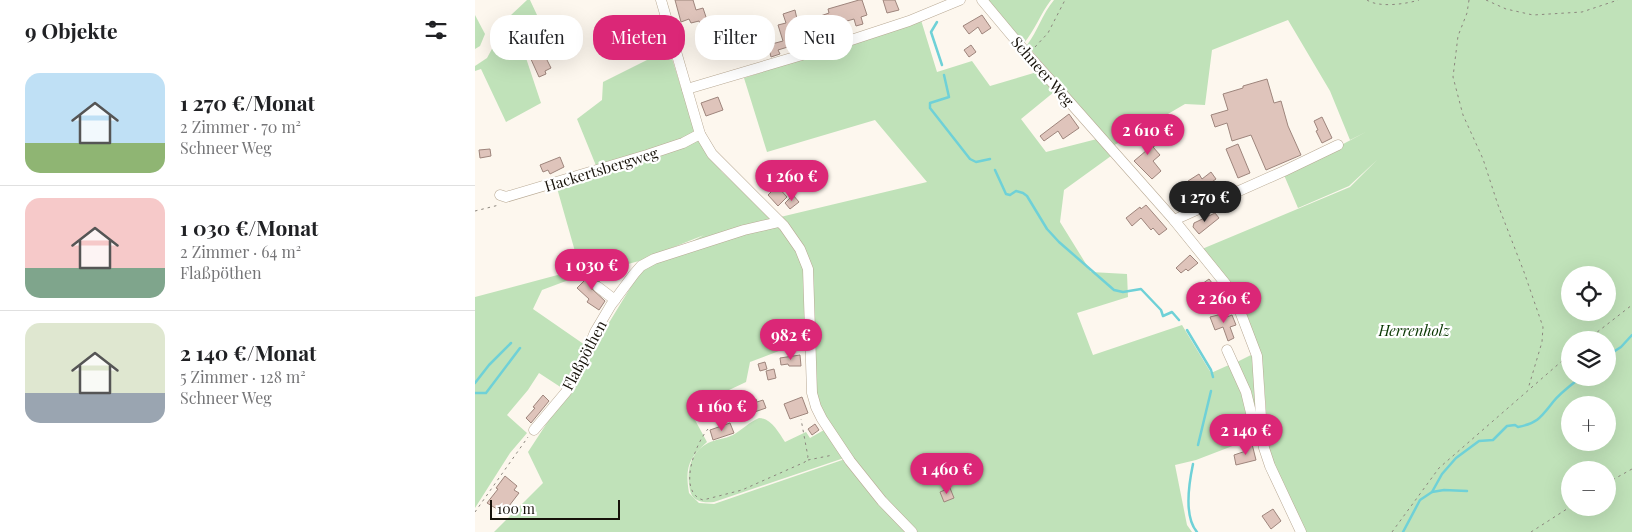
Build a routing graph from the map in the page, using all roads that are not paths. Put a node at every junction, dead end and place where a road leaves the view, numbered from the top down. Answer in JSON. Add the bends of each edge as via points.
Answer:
{"nodes":[{"id":1,"x":661,"y":0,"type":"edge"},
{"id":2,"x":960,"y":0,"type":"edge"},
{"id":3,"x":982,"y":0,"type":"edge"},
{"id":4,"x":687,"y":89,"type":"junction"},
{"id":5,"x":701,"y":134,"type":"junction"},
{"id":6,"x":1339,"y":145,"type":"dead end"},
{"id":7,"x":500,"y":195,"type":"dead end"},
{"id":8,"x":1174,"y":220,"type":"junction"},
{"id":9,"x":779,"y":222,"type":"junction"},
{"id":10,"x":598,"y":288,"type":"dead end"},
{"id":11,"x":615,"y":300,"type":"junction"},
{"id":12,"x":1227,"y":350,"type":"dead end"},
{"id":13,"x":533,"y":430,"type":"road end"},
{"id":14,"x":1262,"y":432,"type":"junction"},
{"id":15,"x":912,"y":532,"type":"edge"},
{"id":16,"x":1301,"y":532,"type":"edge"}],
"edges":[{"from":1,"to":4,"type":"street"},
{"from":2,"to":4,"type":"street","via":[[909,21]]},
{"from":3,"to":8,"type":"street","name":"Schneer Weg"},
{"from":4,"to":5,"type":"street"},
{"from":5,"to":7,"type":"street","name":"Hackertsbergweg","via":[[608,168],[506,197]]},
{"from":5,"to":9,"type":"street","via":[[712,154]]},
{"from":6,"to":8,"type":"street"},
{"from":8,"to":14,"type":"street","name":"Schneer Weg","via":[[1233,294],[1257,356]]},
{"from":9,"to":11,"type":"street","name":"Flaßpöthen","via":[[654,259],[637,270]]},
{"from":9,"to":15,"type":"street","via":[[791,234],[807,269],[812,393],[816,407],[845,453],[882,501]]},
{"from":10,"to":11,"type":"street"},
{"from":11,"to":13,"type":"street","name":"Flaßpöthen","via":[[595,332],[566,392]]},
{"from":12,"to":14,"type":"street","via":[[1246,392],[1254,424],[1258,432]]},
{"from":14,"to":16,"type":"street","name":"Schneer Weg","via":[[1270,466]]}]}
